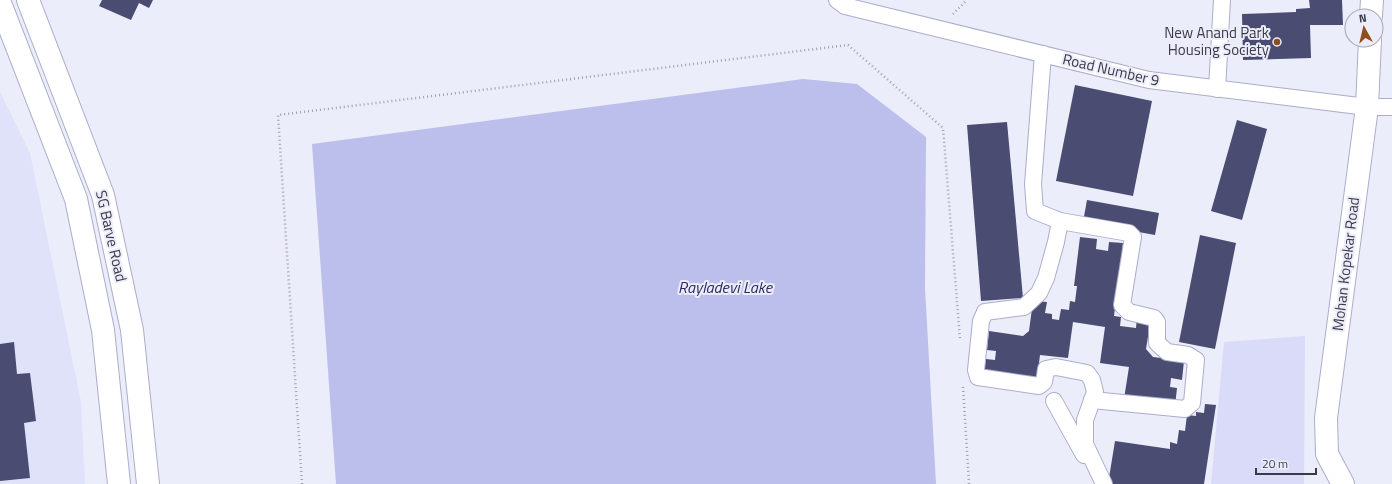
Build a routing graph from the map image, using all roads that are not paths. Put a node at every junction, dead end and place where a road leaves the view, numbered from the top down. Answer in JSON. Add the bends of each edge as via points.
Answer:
{"nodes":[{"id":1,"x":28,"y":0,"type":"edge"},
{"id":2,"x":837,"y":0,"type":"edge"},
{"id":3,"x":1222,"y":0,"type":"edge"},
{"id":4,"x":0,"y":3,"type":"edge"},
{"id":5,"x":1370,"y":48,"type":"edge"},
{"id":6,"x":1043,"y":54,"type":"junction"},
{"id":7,"x":1217,"y":88,"type":"junction"},
{"id":8,"x":1367,"y":107,"type":"junction"},
{"id":9,"x":1392,"y":107,"type":"edge"},
{"id":10,"x":1060,"y":221,"type":"junction"},
{"id":11,"x":1092,"y":400,"type":"junction"},
{"id":12,"x":1054,"y":401,"type":"dead end"},
{"id":13,"x":1340,"y":483,"type":"edge"},
{"id":14,"x":119,"y":484,"type":"edge"},
{"id":15,"x":148,"y":484,"type":"edge"},
{"id":16,"x":1100,"y":484,"type":"edge"},
{"id":17,"x":1104,"y":484,"type":"edge"}],
"edges":[{"from":1,"to":15,"type":"main road","name":"SG Barve Road","via":[[104,195],[132,330]]},
{"from":2,"to":6,"type":"street","name":"Road Number 9","via":[[845,6]]},
{"from":3,"to":7,"type":"street"},
{"from":4,"to":14,"type":"main road","name":"SG Barve Road","via":[[76,199],[103,330]]},
{"from":5,"to":8,"type":"main road","name":"Mohan Kopekar Road"},
{"from":6,"to":7,"type":"street","name":"Road Number 9","via":[[1149,80]]},
{"from":6,"to":10,"type":"street","via":[[1033,184],[1035,211]]},
{"from":7,"to":8,"type":"street","name":"Road Number 9"},
{"from":8,"to":9,"type":"street","name":"Road Number 9"},
{"from":8,"to":13,"type":"main road","name":"Mohan Kopekar Road","via":[[1326,418],[1327,454]]},
{"from":10,"to":11,"type":"street","via":[[1040,293],[1024,307],[985,312],[981,321],[976,370],[978,377],[1039,386],[1044,382],[1046,369],[1056,367],[1087,373],[1095,392]]},
{"from":10,"to":11,"type":"street","via":[[1129,233],[1132,237],[1122,305],[1129,312],[1154,318],[1157,343],[1166,352],[1188,355],[1196,360],[1192,403],[1185,409]]},
{"from":11,"to":17,"type":"street","via":[[1085,420],[1085,444]]},
{"from":12,"to":16,"type":"street"}]}
